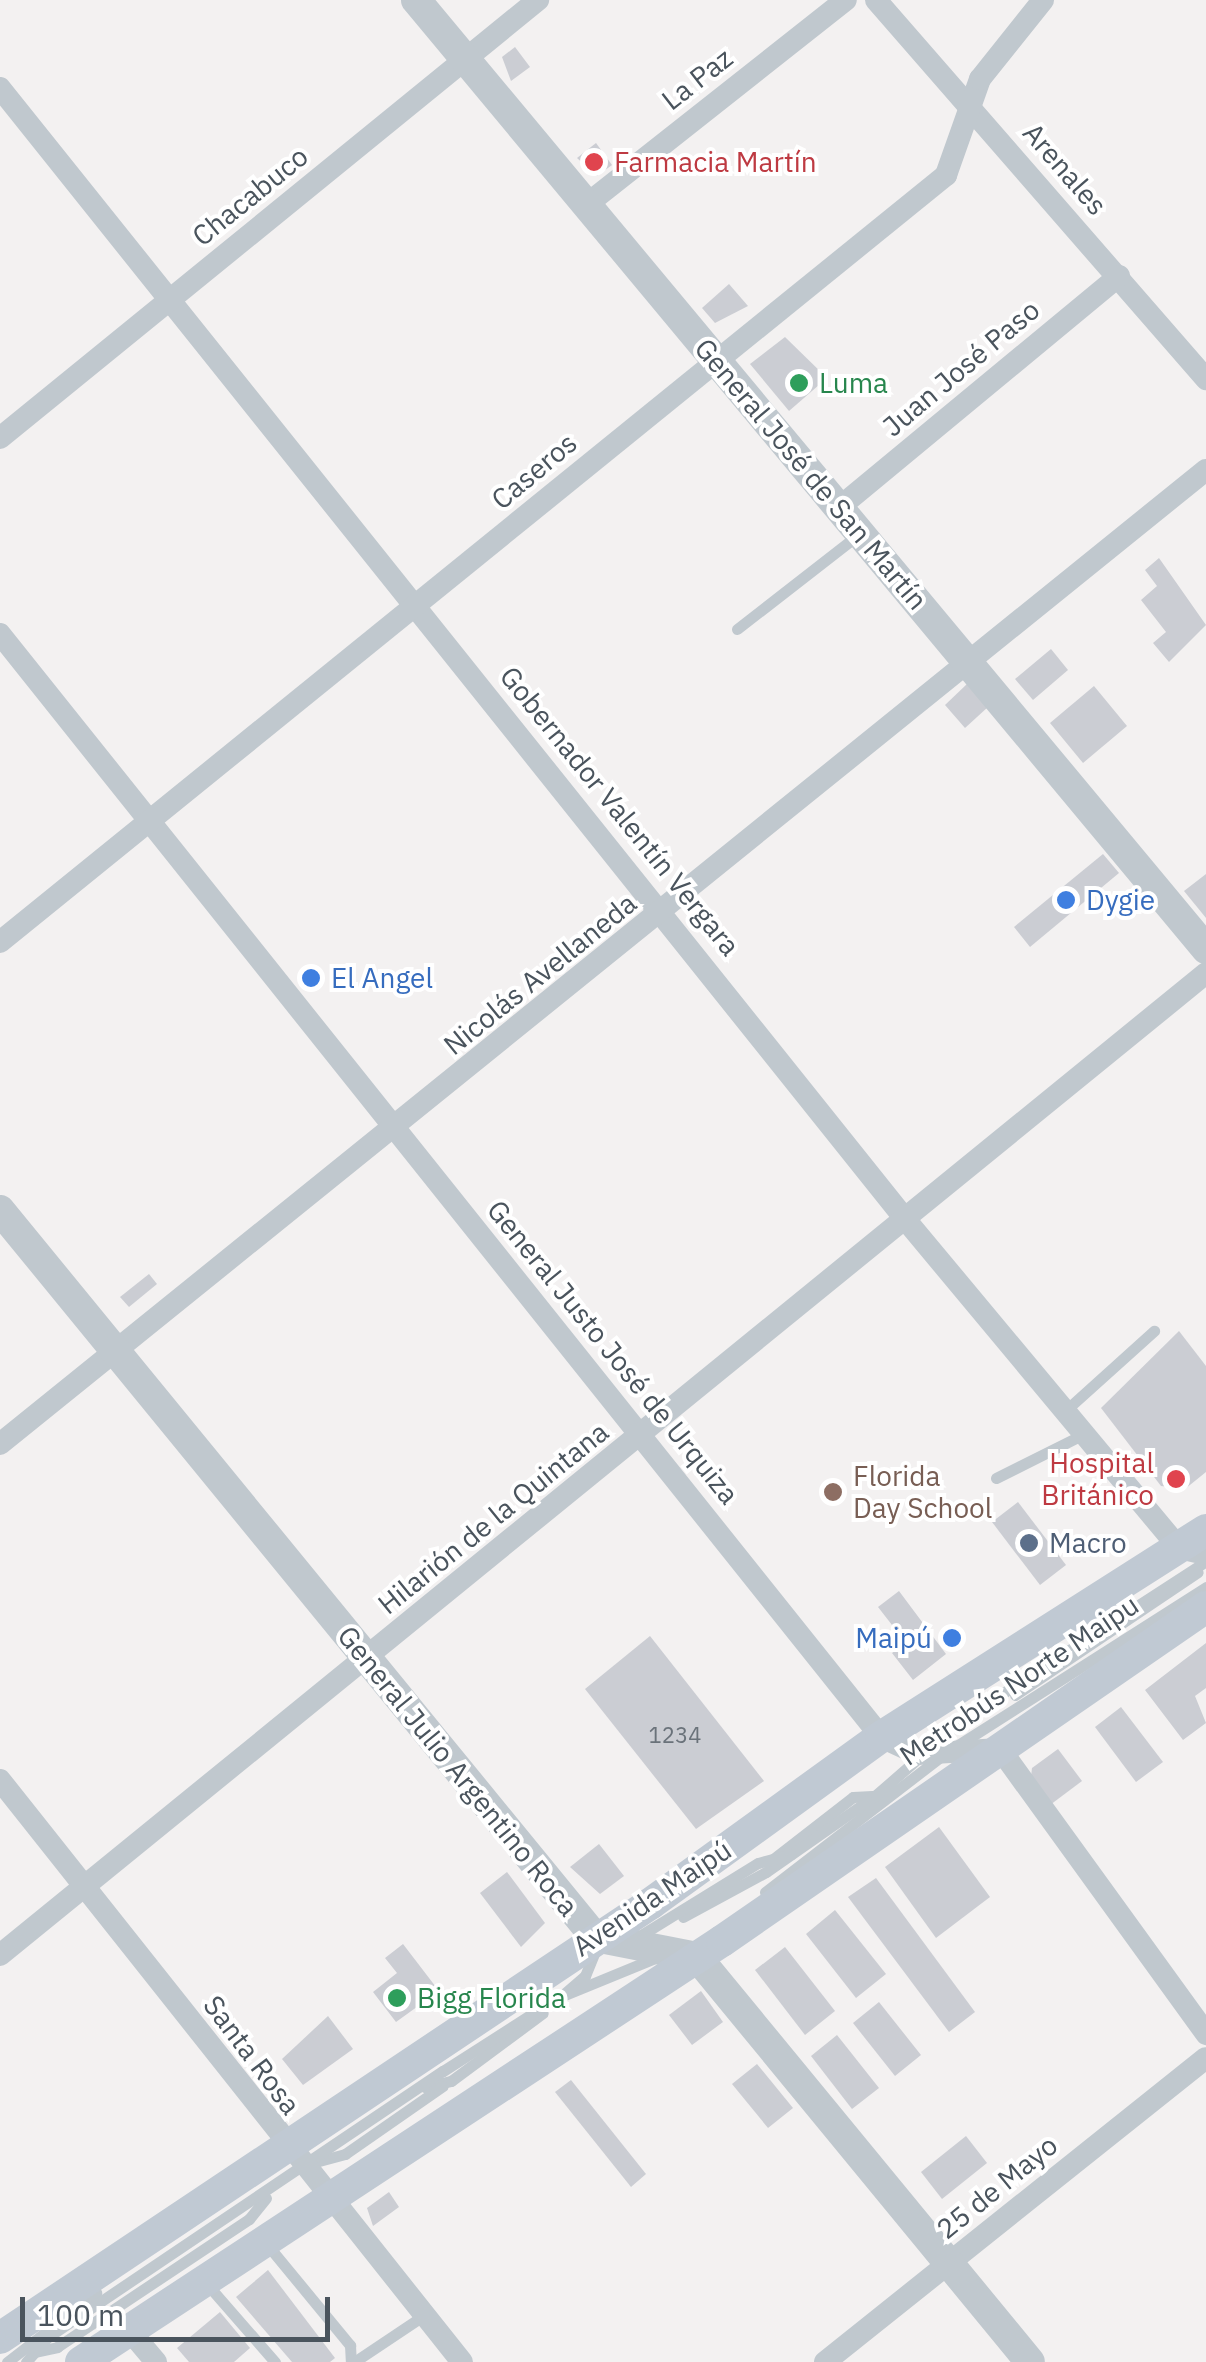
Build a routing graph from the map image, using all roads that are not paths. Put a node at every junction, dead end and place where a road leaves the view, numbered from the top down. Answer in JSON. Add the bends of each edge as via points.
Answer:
{"nodes":[{"id":1,"x":416,"y":0,"type":"edge"},
{"id":2,"x":538,"y":0,"type":"edge"},
{"id":3,"x":846,"y":0,"type":"edge"},
{"id":4,"x":876,"y":0,"type":"edge"},
{"id":5,"x":1044,"y":0,"type":"edge"},
{"id":6,"x":464,"y":58,"type":"junction"},
{"id":7,"x":0,"y":88,"type":"edge"},
{"id":8,"x":972,"y":109,"type":"junction"},
{"id":9,"x":586,"y":205,"type":"junction"},
{"id":10,"x":1119,"y":276,"type":"junction"},
{"id":11,"x":170,"y":300,"type":"junction"},
{"id":12,"x":716,"y":360,"type":"junction"},
{"id":13,"x":1206,"y":379,"type":"edge"},
{"id":14,"x":0,"y":438,"type":"edge"},
{"id":15,"x":1206,"y":470,"type":"edge"},
{"id":16,"x":841,"y":506,"type":"junction"},
{"id":17,"x":863,"y":531,"type":"junction"},
{"id":18,"x":416,"y":608,"type":"junction"},
{"id":19,"x":737,"y":628,"type":"dead end"},
{"id":20,"x":0,"y":634,"type":"edge"},
{"id":21,"x":967,"y":662,"type":"junction"},
{"id":22,"x":152,"y":820,"type":"junction"},
{"id":23,"x":666,"y":912,"type":"junction"},
{"id":24,"x":0,"y":942,"type":"edge"},
{"id":25,"x":1206,"y":949,"type":"edge"},
{"id":26,"x":1206,"y":973,"type":"edge"},
{"id":27,"x":396,"y":1129,"type":"junction"},
{"id":28,"x":0,"y":1210,"type":"edge"},
{"id":29,"x":905,"y":1219,"type":"junction"},
{"id":30,"x":1154,"y":1332,"type":"dead end"},
{"id":31,"x":114,"y":1353,"type":"junction"},
{"id":32,"x":1065,"y":1411,"type":"junction"},
{"id":33,"x":1084,"y":1434,"type":"junction"},
{"id":34,"x":644,"y":1436,"type":"junction"},
{"id":35,"x":0,"y":1444,"type":"edge"},
{"id":36,"x":996,"y":1478,"type":"dead end"},
{"id":37,"x":1206,"y":1530,"type":"edge"},
{"id":38,"x":1199,"y":1557,"type":"edge"},
{"id":39,"x":1206,"y":1587,"type":"edge"},
{"id":40,"x":1206,"y":1608,"type":"edge"},
{"id":41,"x":366,"y":1658,"type":"junction"},
{"id":42,"x":881,"y":1737,"type":"junction"},
{"id":43,"x":1000,"y":1749,"type":"junction"},
{"id":44,"x":916,"y":1754,"type":"junction"},
{"id":45,"x":942,"y":1756,"type":"junction"},
{"id":46,"x":0,"y":1780,"type":"edge"},
{"id":47,"x":788,"y":1849,"type":"junction"},
{"id":48,"x":762,"y":1867,"type":"junction"},
{"id":49,"x":87,"y":1886,"type":"junction"},
{"id":50,"x":605,"y":1946,"type":"junction"},
{"id":51,"x":0,"y":1954,"type":"edge"},
{"id":52,"x":664,"y":1955,"type":"junction"},
{"id":53,"x":697,"y":1956,"type":"junction"},
{"id":54,"x":556,"y":2000,"type":"junction"},
{"id":55,"x":1206,"y":2034,"type":"edge"},
{"id":56,"x":1206,"y":2058,"type":"edge"},
{"id":57,"x":297,"y":2159,"type":"junction"},
{"id":58,"x":270,"y":2192,"type":"junction"},
{"id":59,"x":326,"y":2198,"type":"junction"},
{"id":60,"x":263,"y":2240,"type":"junction"},
{"id":61,"x":160,"y":2262,"type":"junction"},
{"id":62,"x":950,"y":2262,"type":"junction"},
{"id":63,"x":169,"y":2273,"type":"junction"},
{"id":64,"x":152,"y":2276,"type":"junction"},
{"id":65,"x":203,"y":2280,"type":"junction"},
{"id":66,"x":130,"y":2291,"type":"junction"},
{"id":67,"x":424,"y":2316,"type":"junction"},
{"id":68,"x":129,"y":2330,"type":"junction"},
{"id":69,"x":0,"y":2338,"type":"edge"},
{"id":70,"x":30,"y":2357,"type":"edge"},
{"id":71,"x":7,"y":2362,"type":"edge"},
{"id":72,"x":81,"y":2362,"type":"edge"},
{"id":73,"x":156,"y":2362,"type":"edge"},
{"id":74,"x":275,"y":2362,"type":"edge"},
{"id":75,"x":352,"y":2362,"type":"edge"},
{"id":76,"x":461,"y":2362,"type":"edge"},
{"id":77,"x":825,"y":2362,"type":"edge"},
{"id":78,"x":1030,"y":2362,"type":"edge"}],
"edges":[{"from":1,"to":6,"type":"street","name":"General José de San Martín"},
{"from":2,"to":6,"type":"street","name":"Chacabuco"},
{"from":3,"to":9,"type":"street","name":"La Paz"},
{"from":4,"to":8,"type":"street","name":"Arenales"},
{"from":5,"to":8,"type":"street","name":"Caseros","via":[[997,49]]},
{"from":6,"to":9,"type":"street","name":"General José de San Martín"},
{"from":6,"to":11,"type":"street","name":"Chacabuco"},
{"from":7,"to":11,"type":"street","name":"Gobernador Valentín Vergara"},
{"from":8,"to":10,"type":"street","name":"Arenales"},
{"from":8,"to":12,"type":"street","name":"Caseros","via":[[946,175]]},
{"from":9,"to":12,"type":"street","name":"General José de San Martín"},
{"from":10,"to":13,"type":"street","name":"Arenales"},
{"from":10,"to":16,"type":"street","name":"Juan José Paso"},
{"from":11,"to":14,"type":"street","name":"Chacabuco"},
{"from":11,"to":18,"type":"street","name":"Gobernador Valentín Vergara"},
{"from":12,"to":16,"type":"street","name":"General José de San Martín"},
{"from":12,"to":18,"type":"street","name":"Caseros"},
{"from":15,"to":21,"type":"street","name":"Nicolás Avellaneda"},
{"from":16,"to":17,"type":"street","name":"General José de San Martín"},
{"from":17,"to":19,"type":"lane"},
{"from":17,"to":21,"type":"street","name":"General José de San Martín"},
{"from":18,"to":22,"type":"street","name":"Caseros"},
{"from":18,"to":23,"type":"street","name":"Gobernador Valentín Vergara"},
{"from":20,"to":22,"type":"street","name":"General Justo José de Urquiza"},
{"from":21,"to":23,"type":"street","name":"Nicolás Avellaneda"},
{"from":21,"to":25,"type":"street","name":"General José de San Martín"},
{"from":22,"to":24,"type":"street","name":"Caseros"},
{"from":22,"to":27,"type":"street","name":"General Justo José de Urquiza"},
{"from":23,"to":27,"type":"street","name":"Nicolás Avellaneda"},
{"from":23,"to":29,"type":"street","name":"Gobernador Valentín Vergara"},
{"from":26,"to":29,"type":"street","name":"Hilarión de la Quintana"},
{"from":27,"to":31,"type":"street","name":"Nicolás Avellaneda"},
{"from":27,"to":34,"type":"street","name":"General Justo José de Urquiza"},
{"from":28,"to":31,"type":"street","name":"General Julio Argentino Roca"},
{"from":29,"to":32,"type":"street","name":"Gobernador Valentín Vergara"},
{"from":29,"to":34,"type":"street","name":"Hilarión de la Quintana"},
{"from":30,"to":32,"type":"lane"},
{"from":31,"to":35,"type":"street","name":"Nicolás Avellaneda"},
{"from":31,"to":41,"type":"street","name":"General Julio Argentino Roca"},
{"from":32,"to":33,"type":"street","name":"Gobernador Valentín Vergara"},
{"from":33,"to":36,"type":"lane"},
{"from":33,"to":38,"type":"street","name":"Gobernador Valentín Vergara"},
{"from":34,"to":41,"type":"street","name":"Hilarión de la Quintana"},
{"from":34,"to":42,"type":"street","name":"General Justo José de Urquiza"},
{"from":37,"to":38,"type":"main road","name":"Avenida Maipú"},
{"from":38,"to":42,"type":"main road","name":"Avenida Maipú"},
{"from":38,"to":44,"type":"lane","name":"Metrobús Norte Maipu","via":[[1080,1650]]},
{"from":39,"to":45,"type":"lane","name":"Metrobús Norte Maipu"},
{"from":40,"to":43,"type":"main road"},
{"from":41,"to":49,"type":"street","name":"Hilarión de la Quintana"},
{"from":41,"to":50,"type":"street","name":"General Julio Argentino Roca"},
{"from":42,"to":44,"type":"street","name":"General Justo José de Urquiza"},
{"from":42,"to":50,"type":"main road","name":"Avenida Maipú"},
{"from":43,"to":45,"type":"street","name":"General Justo José de Urquiza"},
{"from":43,"to":53,"type":"main road"},
{"from":43,"to":55,"type":"street"},
{"from":44,"to":45,"type":"street","name":"General Justo José de Urquiza"},
{"from":44,"to":47,"type":"lane","name":"Metrobús Norte Maipu","via":[[876,1796],[853,1797]]},
{"from":45,"to":52,"type":"lane","name":"Metrobús Norte Maipu","via":[[713,1930]]},
{"from":46,"to":49,"type":"street","name":"Santa Rosa"},
{"from":47,"to":48,"type":"lane"},
{"from":47,"to":48,"type":"lane","name":"Metrobús Norte Maipu"},
{"from":48,"to":50,"type":"lane","name":"Metrobús Norte Maipu","via":[[712,1909]]},
{"from":49,"to":51,"type":"street","name":"Hilarión de la Quintana"},
{"from":49,"to":57,"type":"street","name":"Santa Rosa"},
{"from":50,"to":52,"type":"street"},
{"from":50,"to":54,"type":"lane","name":"Metrobús Norte Maipu"},
{"from":50,"to":57,"type":"main road","name":"Avenida Maipú"},
{"from":52,"to":53,"type":"street"},
{"from":52,"to":54,"type":"lane","name":"Metrobús Norte Maipu"},
{"from":53,"to":59,"type":"main road"},
{"from":53,"to":62,"type":"street"},
{"from":54,"to":57,"type":"lane","name":"Metrobús Norte Maipu","via":[[522,2035]]},
{"from":56,"to":62,"type":"street","name":"25 de Mayo"},
{"from":57,"to":58,"type":"lane","name":"Metrobús Norte Maipu"},
{"from":57,"to":59,"type":"street","name":"Santa Rosa"},
{"from":57,"to":69,"type":"main road","name":"Avenida Maipú"},
{"from":57,"to":71,"type":"lane","name":"Metrobús Norte Maipu"},
{"from":58,"to":61,"type":"lane","name":"Metrobús Norte Maipu"},
{"from":58,"to":63,"type":"lane","name":"Metrobús Norte Maipu","via":[[249,2219]]},
{"from":59,"to":60,"type":"main road"},
{"from":59,"to":67,"type":"street","name":"Santa Rosa"},
{"from":60,"to":65,"type":"main road"},
{"from":60,"to":75,"type":"lane","via":[[350,2345]]},
{"from":61,"to":64,"type":"lane","name":"Metrobús Norte Maipu"},
{"from":61,"to":66,"type":"lane","name":"Metrobús Norte Maipu"},
{"from":62,"to":77,"type":"street","name":"25 de Mayo"},
{"from":62,"to":78,"type":"street"},
{"from":63,"to":64,"type":"lane","name":"Metrobús Norte Maipu"},
{"from":63,"to":66,"type":"lane","name":"Metrobús Norte Maipu"},
{"from":64,"to":66,"type":"lane","name":"Metrobús Norte Maipu"},
{"from":65,"to":68,"type":"main road"},
{"from":65,"to":74,"type":"lane"},
{"from":66,"to":70,"type":"lane","name":"Metrobús Norte Maipu"},
{"from":67,"to":75,"type":"lane"},
{"from":67,"to":76,"type":"street","name":"Santa Rosa"},
{"from":68,"to":72,"type":"main road"},
{"from":68,"to":73,"type":"street"}]}
